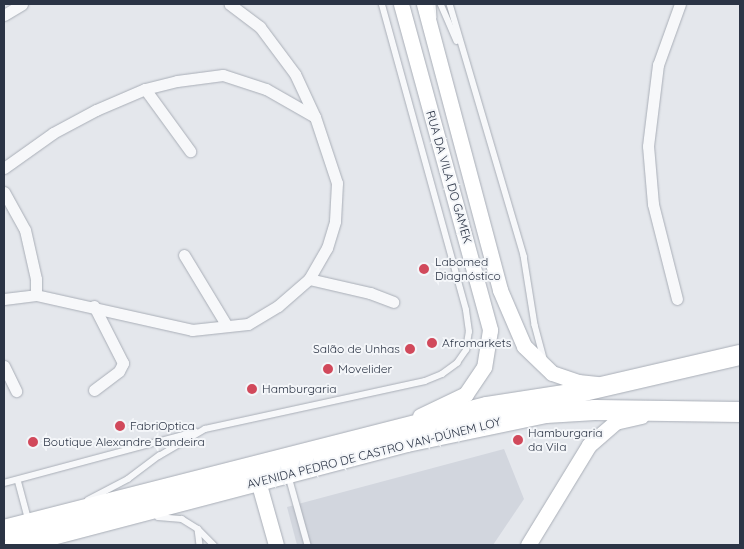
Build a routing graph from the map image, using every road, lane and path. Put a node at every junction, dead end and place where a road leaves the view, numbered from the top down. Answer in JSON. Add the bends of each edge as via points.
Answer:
{"nodes":[{"id":1,"x":22,"y":4,"type":"edge"},
{"id":2,"x":230,"y":4,"type":"edge"},
{"id":3,"x":382,"y":4,"type":"edge"},
{"id":4,"x":401,"y":4,"type":"edge"},
{"id":5,"x":424,"y":4,"type":"edge"},
{"id":6,"x":433,"y":4,"type":"edge"},
{"id":7,"x":441,"y":4,"type":"edge"},
{"id":8,"x":450,"y":4,"type":"edge"},
{"id":9,"x":680,"y":4,"type":"edge"},
{"id":10,"x":4,"y":15,"type":"edge"},
{"id":11,"x":466,"y":63,"type":"junction"},
{"id":12,"x":441,"y":69,"type":"junction"},
{"id":13,"x":145,"y":89,"type":"junction"},
{"id":14,"x":315,"y":117,"type":"junction"},
{"id":15,"x":190,"y":151,"type":"dead end"},
{"id":16,"x":4,"y":168,"type":"edge"},
{"id":17,"x":4,"y":192,"type":"edge"},
{"id":18,"x":184,"y":255,"type":"dead end"},
{"id":19,"x":308,"y":280,"type":"junction"},
{"id":20,"x":36,"y":295,"type":"junction"},
{"id":21,"x":4,"y":299,"type":"edge"},
{"id":22,"x":677,"y":299,"type":"dead end"},
{"id":23,"x":393,"y":302,"type":"dead end"},
{"id":24,"x":94,"y":306,"type":"junction"},
{"id":25,"x":227,"y":326,"type":"junction"},
{"id":26,"x":740,"y":355,"type":"edge"},
{"id":27,"x":4,"y":366,"type":"edge"},
{"id":28,"x":552,"y":373,"type":"junction"},
{"id":29,"x":628,"y":381,"type":"junction"},
{"id":30,"x":94,"y":390,"type":"dead end"},
{"id":31,"x":16,"y":391,"type":"dead end"},
{"id":32,"x":686,"y":411,"type":"junction"},
{"id":33,"x":740,"y":412,"type":"edge"},
{"id":34,"x":399,"y":427,"type":"junction"},
{"id":35,"x":205,"y":429,"type":"junction"},
{"id":36,"x":288,"y":473,"type":"junction"},
{"id":37,"x":18,"y":480,"type":"junction"},
{"id":38,"x":258,"y":481,"type":"junction"},
{"id":39,"x":4,"y":483,"type":"edge"},
{"id":40,"x":54,"y":517,"type":"junction"},
{"id":41,"x":29,"y":523,"type":"junction"},
{"id":42,"x":89,"y":526,"type":"junction"},
{"id":43,"x":198,"y":529,"type":"junction"},
{"id":44,"x":4,"y":530,"type":"edge"},
{"id":45,"x":14,"y":545,"type":"edge"},
{"id":46,"x":200,"y":545,"type":"edge"},
{"id":47,"x":214,"y":545,"type":"edge"},
{"id":48,"x":276,"y":545,"type":"edge"},
{"id":49,"x":308,"y":545,"type":"edge"},
{"id":50,"x":528,"y":545,"type":"edge"}],
"edges":[{"from":1,"to":10,"type":"street"},
{"from":2,"to":14,"type":"street","via":[[260,27],[295,74]]},
{"from":3,"to":35,"type":"lane","name":"RUA DA VILA DO GAMEK","via":[[466,310],[469,332],[466,350],[457,363],[442,374],[365,396]]},
{"from":4,"to":34,"type":"main road","name":"RUA DA VILA DO GAMEK","via":[[490,330],[484,367],[466,394]]},
{"from":5,"to":12,"type":"main road","name":"RUA DA VILA DO GAMEK"},
{"from":6,"to":12,"type":"lane"},
{"from":7,"to":11,"type":"lane"},
{"from":8,"to":11,"type":"lane"},
{"from":9,"to":22,"type":"street","via":[[658,65],[648,146],[654,204]]},
{"from":11,"to":28,"type":"lane","via":[[524,256],[540,349]]},
{"from":12,"to":28,"type":"main road","name":"RUA DA VILA DO GAMEK","via":[[500,290],[524,346]]},
{"from":13,"to":14,"type":"street","via":[[222,76],[266,89]]},
{"from":13,"to":15,"type":"street"},
{"from":13,"to":16,"type":"street","via":[[53,133]]},
{"from":14,"to":19,"type":"street","via":[[337,183],[335,221],[327,248]]},
{"from":17,"to":20,"type":"street","via":[[25,230],[36,278]]},
{"from":18,"to":25,"type":"street"},
{"from":19,"to":23,"type":"street","via":[[370,293]]},
{"from":19,"to":25,"type":"street","via":[[278,306],[248,324]]},
{"from":20,"to":21,"type":"street"},
{"from":20,"to":24,"type":"street"},
{"from":24,"to":25,"type":"street","via":[[192,330]]},
{"from":24,"to":30,"type":"street","via":[[123,363],[119,371]]},
{"from":26,"to":29,"type":"highway","name":"AVENIDA PEDRO DE CASTRO VAN-DÚNEM LOY"},
{"from":27,"to":31,"type":"street"},
{"from":28,"to":29,"type":"main road","name":"RUA DA VILA DO GAMEK","via":[[586,383]]},
{"from":29,"to":34,"type":"highway","name":"AVENIDA PEDRO DE CASTRO VAN-DÚNEM LOY"},
{"from":32,"to":33,"type":"highway","name":"AVENIDA PEDRO DE CASTRO VAN-DÚNEM LOY"},
{"from":32,"to":36,"type":"highway","name":"AVENIDA PEDRO DE CASTRO VAN-DÚNEM LOY","via":[[546,413],[407,442]]},
{"from":32,"to":50,"type":"main road","via":[[629,418],[606,428],[588,445]]},
{"from":34,"to":40,"type":"highway","name":"AVENIDA PEDRO DE CASTRO VAN-DÚNEM LOY"},
{"from":35,"to":37,"type":"lane"},
{"from":35,"to":40,"type":"lane","via":[[128,479]]},
{"from":36,"to":38,"type":"highway","name":"AVENIDA PEDRO DE CASTRO VAN-DÚNEM LOY"},
{"from":36,"to":49,"type":"lane"},
{"from":37,"to":39,"type":"lane"},
{"from":37,"to":41,"type":"lane"},
{"from":38,"to":42,"type":"highway","name":"AVENIDA PEDRO DE CASTRO VAN-DÚNEM LOY"},
{"from":38,"to":48,"type":"main road"},
{"from":40,"to":41,"type":"highway","name":"AVENIDA PEDRO DE CASTRO VAN-DÚNEM LOY"},
{"from":41,"to":44,"type":"highway","name":"AVENIDA PEDRO DE CASTRO VAN-DÚNEM LOY"},
{"from":42,"to":43,"type":"lane","via":[[166,516],[182,519]]},
{"from":42,"to":45,"type":"highway","name":"AVENIDA PEDRO DE CASTRO VAN-DÚNEM LOY"},
{"from":43,"to":46,"type":"lane"},
{"from":43,"to":47,"type":"lane"}]}
